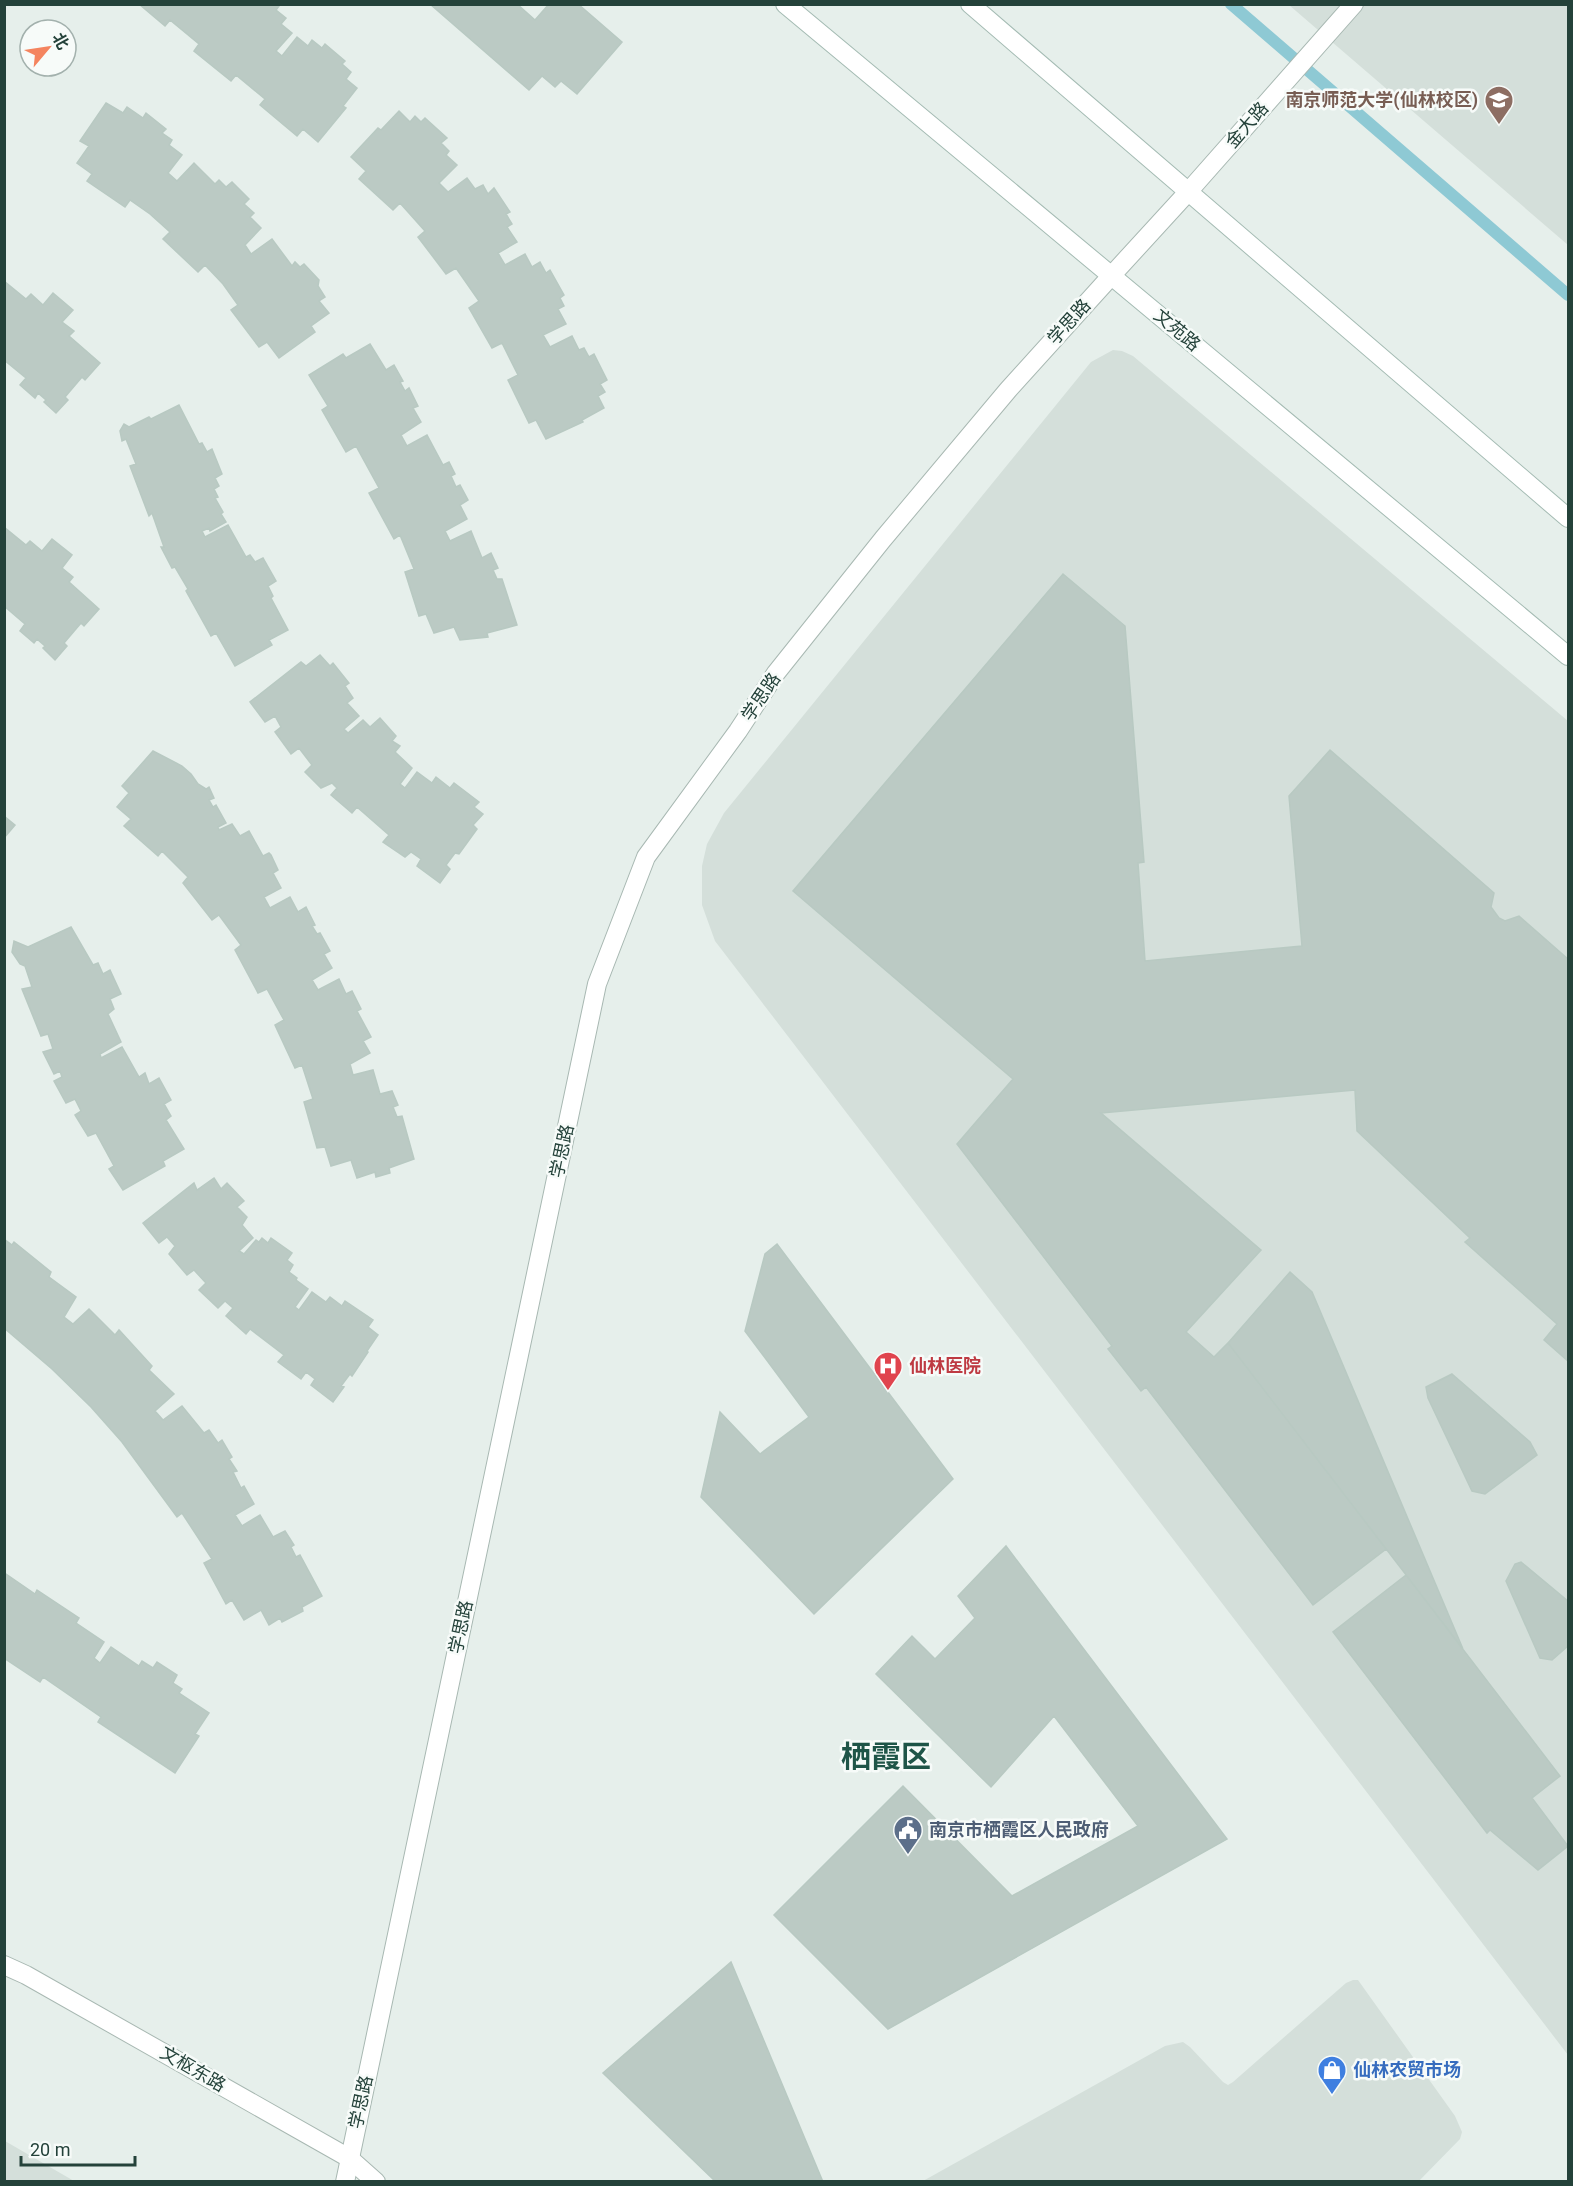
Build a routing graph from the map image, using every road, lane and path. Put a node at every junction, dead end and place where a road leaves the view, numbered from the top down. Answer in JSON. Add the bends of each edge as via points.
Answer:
{"nodes":[{"id":1,"x":785,"y":4,"type":"edge"},
{"id":2,"x":970,"y":4,"type":"edge"},
{"id":3,"x":1354,"y":4,"type":"edge"},
{"id":4,"x":1188,"y":192,"type":"junction"},
{"id":5,"x":1112,"y":275,"type":"junction"},
{"id":6,"x":1569,"y":518,"type":"edge"},
{"id":7,"x":1569,"y":656,"type":"edge"},
{"id":8,"x":4,"y":1965,"type":"edge"},
{"id":9,"x":350,"y":2158,"type":"junction"},
{"id":10,"x":345,"y":2181,"type":"edge"},
{"id":11,"x":376,"y":2181,"type":"edge"}],
"edges":[{"from":1,"to":5,"type":"street","name":"文苑路"},
{"from":2,"to":4,"type":"street"},
{"from":3,"to":4,"type":"street","name":"金大路"},
{"from":4,"to":5,"type":"street","name":"金大路"},
{"from":4,"to":6,"type":"street"},
{"from":5,"to":7,"type":"street","name":"文苑路"},
{"from":5,"to":9,"type":"street","name":"学思路","via":[[1008,390],[876,548],[776,673],[646,857],[597,984]]},
{"from":8,"to":9,"type":"street","name":"文枢东路"},
{"from":9,"to":10,"type":"street","name":"学思路"},
{"from":9,"to":11,"type":"street","name":"文枢东路"}]}
